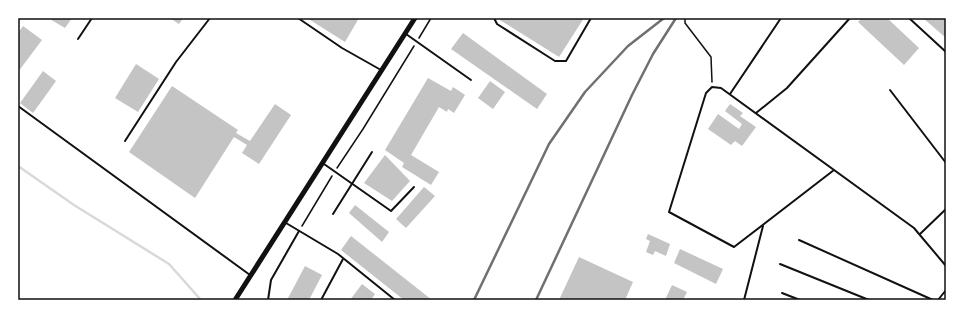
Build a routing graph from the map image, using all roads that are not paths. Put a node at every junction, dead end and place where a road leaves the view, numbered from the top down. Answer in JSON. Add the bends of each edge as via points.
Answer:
{"nodes":[{"id":1,"x":92,"y":18,"type":"edge"},
{"id":2,"x":210,"y":18,"type":"edge"},
{"id":3,"x":298,"y":18,"type":"edge"},
{"id":4,"x":415,"y":18,"type":"edge"},
{"id":5,"x":494,"y":18,"type":"edge"},
{"id":6,"x":591,"y":18,"type":"edge"},
{"id":7,"x":781,"y":18,"type":"edge"},
{"id":8,"x":850,"y":18,"type":"edge"},
{"id":9,"x":909,"y":18,"type":"edge"},
{"id":10,"x":405,"y":34,"type":"junction"},
{"id":11,"x":78,"y":39,"type":"dead end"},
{"id":12,"x":946,"y":52,"type":"edge"},
{"id":13,"x":382,"y":70,"type":"junction"},
{"id":14,"x":471,"y":80,"type":"dead end"},
{"id":15,"x":890,"y":90,"type":"dead end"},
{"id":16,"x":730,"y":94,"type":"junction"},
{"id":17,"x":18,"y":106,"type":"edge"},
{"id":18,"x":756,"y":113,"type":"junction"},
{"id":19,"x":124,"y":141,"type":"dead end"},
{"id":20,"x":372,"y":152,"type":"dead end"},
{"id":21,"x":323,"y":163,"type":"junction"},
{"id":22,"x":946,"y":163,"type":"edge"},
{"id":23,"x":834,"y":170,"type":"junction"},
{"id":24,"x":352,"y":184,"type":"junction"},
{"id":25,"x":414,"y":187,"type":"dead end"},
{"id":26,"x":946,"y":209,"type":"edge"},
{"id":27,"x":333,"y":214,"type":"dead end"},
{"id":28,"x":284,"y":223,"type":"junction"},
{"id":29,"x":763,"y":224,"type":"junction"},
{"id":30,"x":299,"y":231,"type":"junction"},
{"id":31,"x":920,"y":234,"type":"junction"},
{"id":32,"x":799,"y":240,"type":"dead end"},
{"id":33,"x":343,"y":259,"type":"junction"},
{"id":34,"x":780,"y":264,"type":"dead end"},
{"id":35,"x":946,"y":266,"type":"edge"},
{"id":36,"x":251,"y":276,"type":"junction"},
{"id":37,"x":946,"y":290,"type":"edge"},
{"id":38,"x":782,"y":293,"type":"dead end"},
{"id":39,"x":235,"y":300,"type":"edge"},
{"id":40,"x":268,"y":300,"type":"edge"},
{"id":41,"x":321,"y":300,"type":"edge"},
{"id":42,"x":395,"y":300,"type":"edge"},
{"id":43,"x":744,"y":300,"type":"edge"},
{"id":44,"x":800,"y":300,"type":"edge"},
{"id":45,"x":869,"y":300,"type":"edge"},
{"id":46,"x":933,"y":300,"type":"edge"},
{"id":47,"x":938,"y":300,"type":"edge"}],
"edges":[{"from":1,"to":11,"type":"lane"},
{"from":2,"to":19,"type":"lane","via":[[176,62]]},
{"from":3,"to":13,"type":"lane","via":[[342,48]]},
{"from":4,"to":10,"type":"main road"},
{"from":5,"to":6,"type":"lane","via":[[497,24],[554,61],[566,61]]},
{"from":7,"to":16,"type":"lane"},
{"from":8,"to":18,"type":"lane","via":[[786,88]]},
{"from":9,"to":12,"type":"lane"},
{"from":10,"to":13,"type":"main road"},
{"from":10,"to":14,"type":"lane"},
{"from":13,"to":21,"type":"main road"},
{"from":15,"to":22,"type":"lane"},
{"from":16,"to":18,"type":"lane"},
{"from":16,"to":29,"type":"lane","via":[[721,88],[712,88],[706,93],[669,212],[734,247]]},
{"from":17,"to":36,"type":"lane"},
{"from":18,"to":23,"type":"lane"},
{"from":20,"to":24,"type":"lane"},
{"from":21,"to":24,"type":"lane"},
{"from":21,"to":28,"type":"main road"},
{"from":23,"to":29,"type":"lane"},
{"from":23,"to":31,"type":"lane"},
{"from":24,"to":25,"type":"lane","via":[[391,211]]},
{"from":24,"to":27,"type":"lane"},
{"from":26,"to":31,"type":"lane"},
{"from":28,"to":30,"type":"lane"},
{"from":28,"to":36,"type":"main road"},
{"from":29,"to":43,"type":"lane"},
{"from":30,"to":33,"type":"lane"},
{"from":30,"to":40,"type":"lane","via":[[271,280]]},
{"from":31,"to":35,"type":"lane"},
{"from":32,"to":46,"type":"lane"},
{"from":33,"to":41,"type":"lane"},
{"from":33,"to":42,"type":"lane"},
{"from":34,"to":45,"type":"lane"},
{"from":36,"to":39,"type":"main road"},
{"from":37,"to":47,"type":"lane"},
{"from":38,"to":44,"type":"lane"}]}
